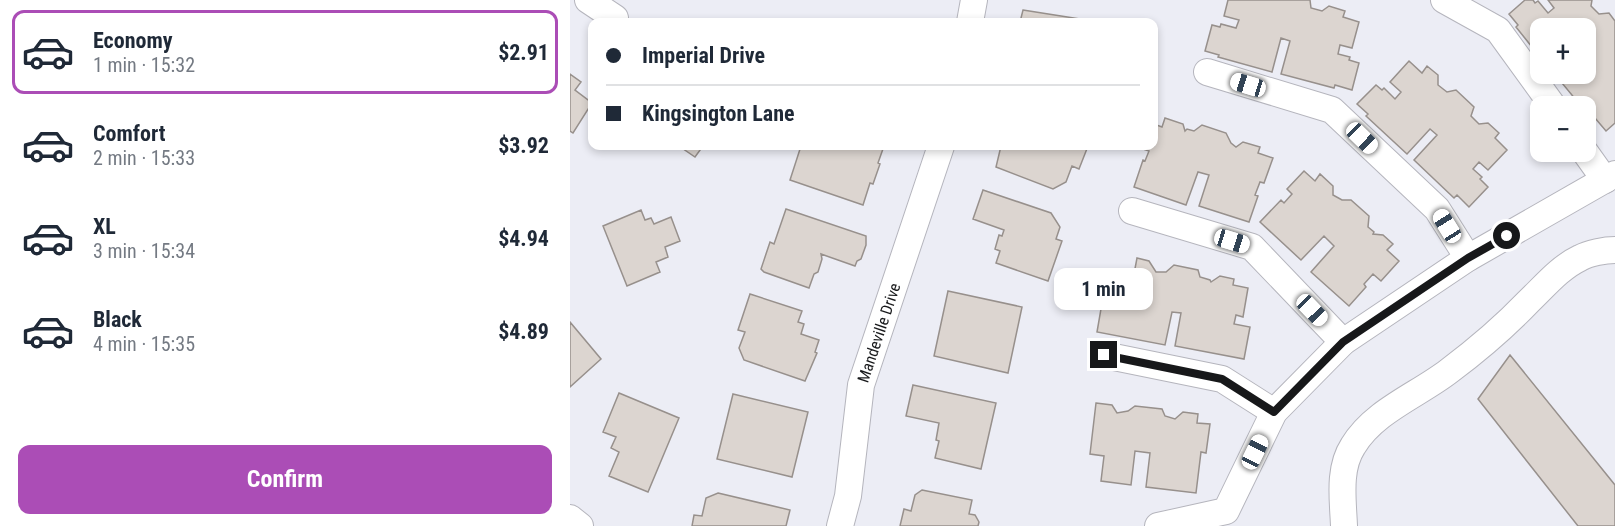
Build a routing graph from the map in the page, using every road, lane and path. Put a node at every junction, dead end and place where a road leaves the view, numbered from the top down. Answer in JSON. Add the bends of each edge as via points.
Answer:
{"nodes":[{"id":1,"x":588,"y":0,"type":"edge"},
{"id":2,"x":974,"y":0,"type":"edge"},
{"id":3,"x":1444,"y":0,"type":"edge"},
{"id":4,"x":615,"y":18,"type":"dead end"},
{"id":5,"x":971,"y":18,"type":"edge"},
{"id":6,"x":1207,"y":72,"type":"dead end"},
{"id":7,"x":1545,"y":96,"type":"edge"},
{"id":8,"x":940,"y":150,"type":"edge"},
{"id":9,"x":1595,"y":162,"type":"edge"},
{"id":10,"x":1610,"y":177,"type":"edge"},
{"id":11,"x":1132,"y":211,"type":"dead end"},
{"id":12,"x":1615,"y":250,"type":"edge"},
{"id":13,"x":1468,"y":258,"type":"junction"},
{"id":14,"x":1343,"y":342,"type":"junction"},
{"id":15,"x":1104,"y":355,"type":"dead end"},
{"id":16,"x":1274,"y":412,"type":"junction"},
{"id":17,"x":570,"y":518,"type":"edge"},
{"id":18,"x":580,"y":526,"type":"edge"},
{"id":19,"x":840,"y":526,"type":"edge"},
{"id":20,"x":1158,"y":526,"type":"edge"},
{"id":21,"x":1344,"y":526,"type":"edge"}],
"edges":[{"from":1,"to":4,"type":"street"},
{"from":2,"to":5,"type":"street"},
{"from":3,"to":7,"type":"street","via":[[1497,30]]},
{"from":6,"to":13,"type":"street","via":[[1332,110],[1437,209]]},
{"from":8,"to":19,"type":"street","name":"Mandeville Drive","via":[[861,385],[848,496]]},
{"from":9,"to":10,"type":"street"},
{"from":10,"to":13,"type":"street"},
{"from":11,"to":14,"type":"street","via":[[1252,247]]},
{"from":12,"to":21,"type":"street","via":[[1580,258],[1554,276],[1495,334],[1363,432],[1351,448],[1345,466]]},
{"from":13,"to":14,"type":"street"},
{"from":14,"to":16,"type":"street"},
{"from":15,"to":16,"type":"street","via":[[1222,379]]},
{"from":16,"to":20,"type":"street","via":[[1226,511]]},
{"from":17,"to":18,"type":"street"}]}
